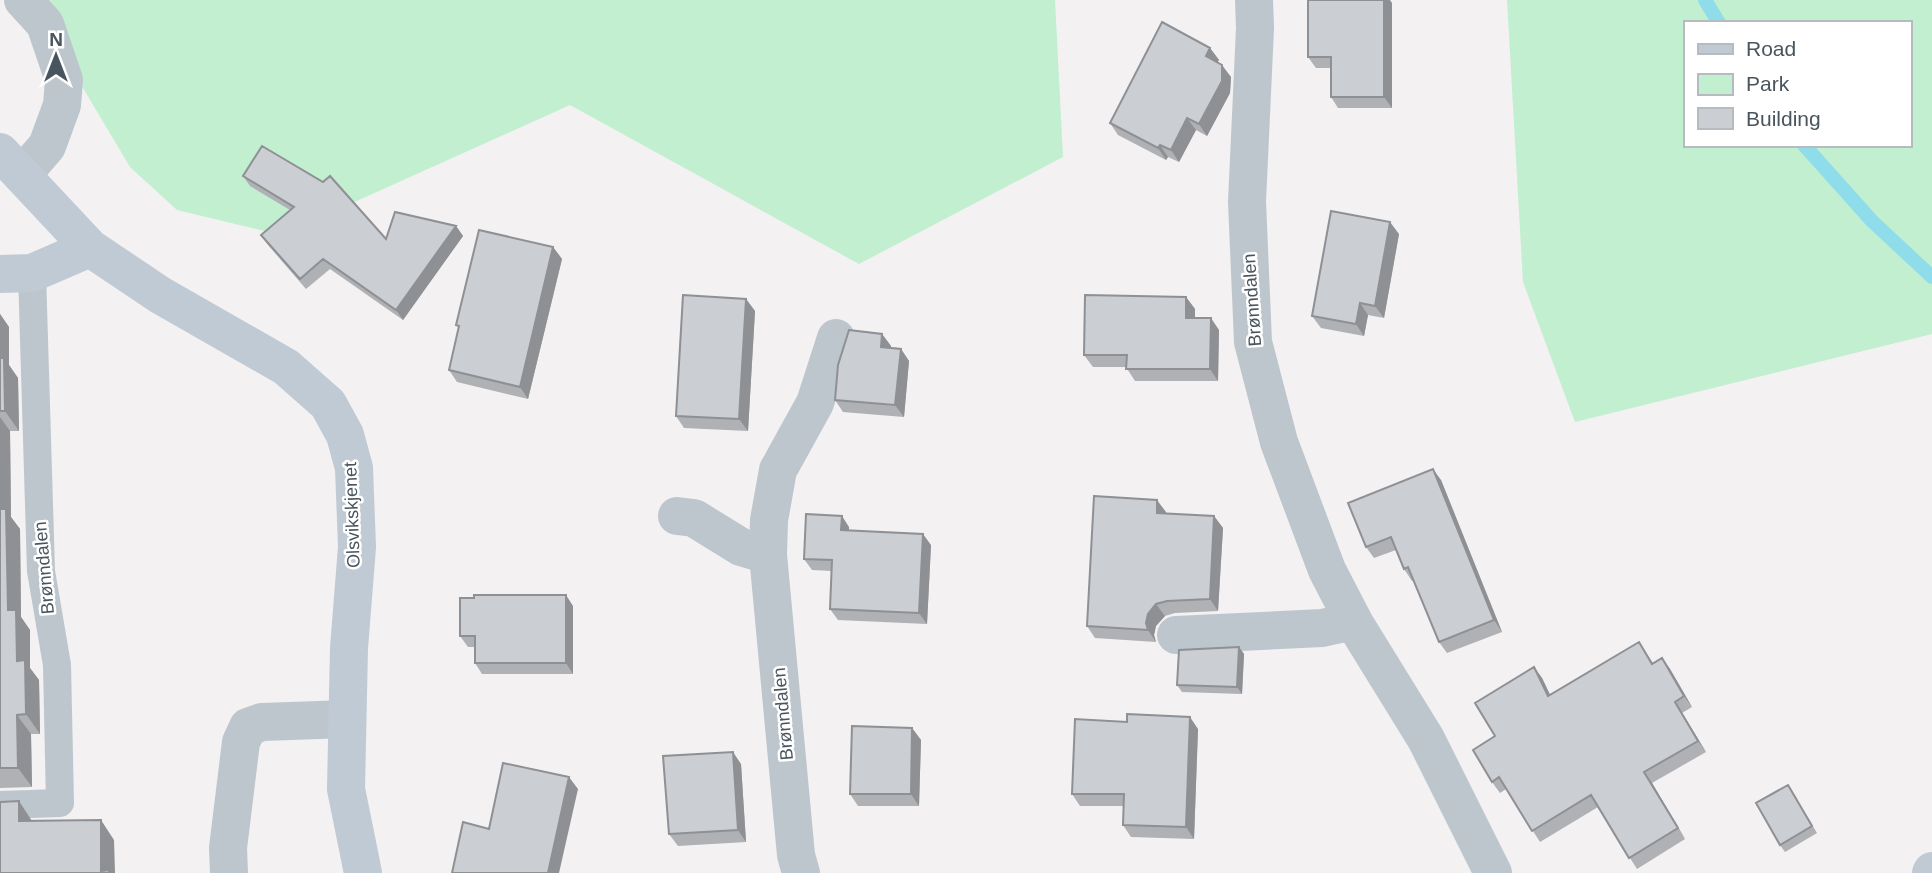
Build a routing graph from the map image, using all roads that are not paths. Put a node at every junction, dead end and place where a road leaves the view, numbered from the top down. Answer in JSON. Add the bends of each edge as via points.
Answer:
{"nodes":[{"id":1,"x":23,"y":0,"type":"edge"},
{"id":2,"x":1254,"y":0,"type":"edge"},
{"id":3,"x":11,"y":163,"type":"edge"},
{"id":4,"x":90,"y":248,"type":"junction"},
{"id":5,"x":16,"y":273,"type":"edge"},
{"id":6,"x":836,"y":338,"type":"dead end"},
{"id":7,"x":677,"y":516,"type":"dead end"},
{"id":8,"x":768,"y":555,"type":"junction"},
{"id":9,"x":1355,"y":624,"type":"junction"},
{"id":10,"x":1176,"y":635,"type":"dead end"},
{"id":11,"x":347,"y":719,"type":"junction"},
{"id":12,"x":0,"y":805,"type":"edge"},
{"id":13,"x":229,"y":873,"type":"edge"},
{"id":14,"x":363,"y":873,"type":"edge"},
{"id":15,"x":801,"y":873,"type":"edge"},
{"id":16,"x":1493,"y":873,"type":"edge"}],
"edges":[{"from":1,"to":3,"type":"street","via":[[46,24],[64,80],[62,105],[47,146]]},
{"from":2,"to":9,"type":"street","name":"Brønndalen","via":[[1247,202],[1253,342],[1279,442],[1327,570]]},
{"from":3,"to":4,"type":"main road","name":"Olsvikskjenet"},
{"from":4,"to":5,"type":"main road"},
{"from":4,"to":11,"type":"main road","name":"Olsvikskjenet","via":[[159,295],[286,367],[328,404],[345,435],[354,468],[357,547]]},
{"from":5,"to":12,"type":"lane","name":"Brønndalen","via":[[41,571],[57,665],[60,803]]},
{"from":6,"to":8,"type":"street","name":"Brønndalen","via":[[815,403],[778,470]]},
{"from":7,"to":8,"type":"street","via":[[694,518],[741,547]]},
{"from":8,"to":15,"type":"street","name":"Brønndalen"},
{"from":9,"to":10,"type":"street"},
{"from":9,"to":16,"type":"street","name":"Brønndalen","via":[[1426,739]]},
{"from":11,"to":13,"type":"street","via":[[262,722],[248,727],[242,741],[228,848]]},
{"from":11,"to":14,"type":"main road","name":"Olsvikskjenet","via":[[346,789]]}]}
